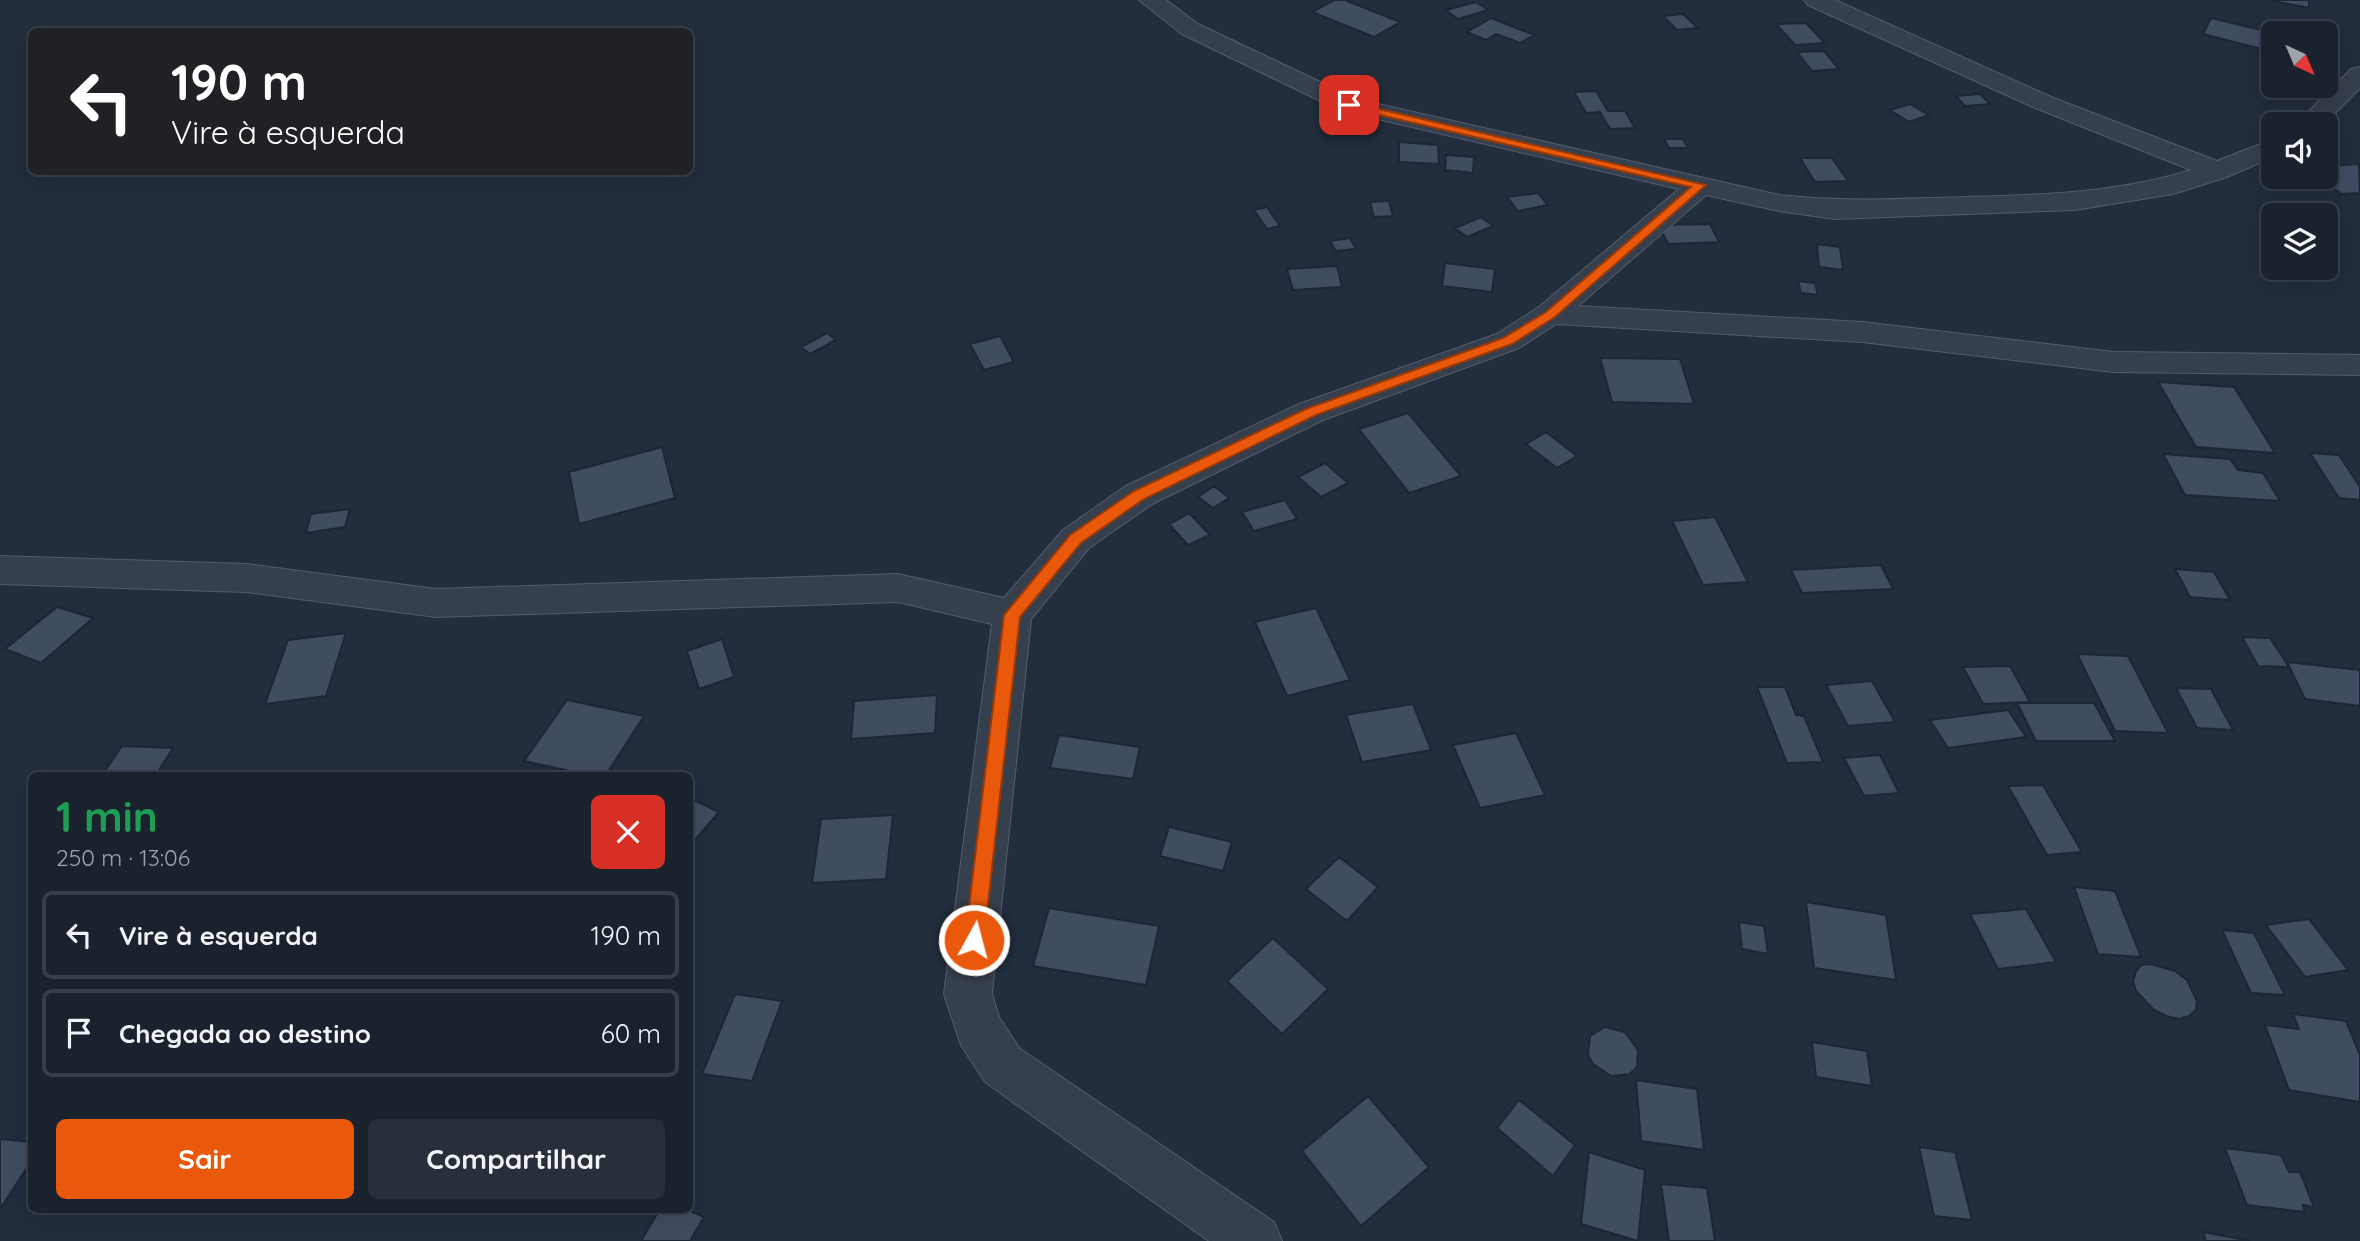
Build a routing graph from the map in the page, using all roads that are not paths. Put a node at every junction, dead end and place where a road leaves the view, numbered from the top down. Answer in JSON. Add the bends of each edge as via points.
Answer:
{"nodes":[{"id":1,"x":1151,"y":0,"type":"edge"},
{"id":2,"x":1816,"y":0,"type":"edge"},
{"id":3,"x":2360,"y":74,"type":"edge"},
{"id":4,"x":2321,"y":112,"type":"edge"},
{"id":5,"x":2261,"y":152,"type":"edge"},
{"id":6,"x":2217,"y":171,"type":"junction"},
{"id":7,"x":1700,"y":185,"type":"junction"},
{"id":8,"x":1550,"y":314,"type":"junction"},
{"id":9,"x":2360,"y":365,"type":"edge"},
{"id":10,"x":0,"y":570,"type":"edge"},
{"id":11,"x":1012,"y":615,"type":"junction"},
{"id":12,"x":1255,"y":1241,"type":"edge"}],
"edges":[{"from":1,"to":7,"type":"street","via":[[1202,35],[1349,105]]},
{"from":2,"to":6,"type":"street","via":[[2042,102]]},
{"from":3,"to":4,"type":"street"},
{"from":5,"to":6,"type":"street"},
{"from":6,"to":7,"type":"street","via":[[2163,188],[2075,202],[1835,210],[1779,204]]},
{"from":7,"to":8,"type":"street"},
{"from":8,"to":9,"type":"street","via":[[1862,332],[2114,362]]},
{"from":8,"to":11,"type":"street","via":[[1508,341],[1311,412],[1139,495],[1076,539]]},
{"from":10,"to":11,"type":"street","via":[[246,578],[436,603],[898,588]]},
{"from":11,"to":12,"type":"street","via":[[968,994],[978,1028],[1002,1065]]}]}
